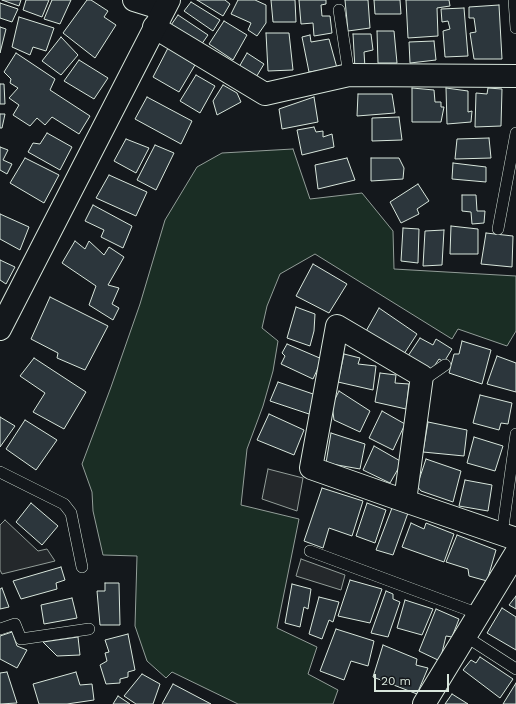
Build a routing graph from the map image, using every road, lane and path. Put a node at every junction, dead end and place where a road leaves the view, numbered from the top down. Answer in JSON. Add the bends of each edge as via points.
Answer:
{"nodes":[{"id":1,"x":134,"y":0,"type":"edge"},
{"id":2,"x":514,"y":0,"type":"edge"},
{"id":3,"x":338,"y":10,"type":"dead end"},
{"id":4,"x":162,"y":12,"type":"edge"},
{"id":5,"x":516,"y":28,"type":"edge"},
{"id":6,"x":349,"y":75,"type":"junction"},
{"id":7,"x":516,"y":76,"type":"edge"},
{"id":8,"x":516,"y":133,"type":"edge"},
{"id":9,"x":498,"y":228,"type":"dead end"},
{"id":10,"x":0,"y":329,"type":"edge"},
{"id":11,"x":445,"y":365,"type":"dead end"},
{"id":12,"x":422,"y":381,"type":"junction"},
{"id":13,"x":516,"y":434,"type":"edge"},
{"id":14,"x":0,"y":472,"type":"edge"},
{"id":15,"x":405,"y":501,"type":"junction"},
{"id":16,"x":509,"y":537,"type":"edge"},
{"id":17,"x":310,"y":552,"type":"dead end"},
{"id":18,"x":516,"y":553,"type":"edge"},
{"id":19,"x":82,"y":567,"type":"dead end"},
{"id":20,"x":479,"y":614,"type":"junction"},
{"id":21,"x":0,"y":628,"type":"edge"},
{"id":22,"x":89,"y":628,"type":"dead end"},
{"id":23,"x":465,"y":636,"type":"junction"},
{"id":24,"x":516,"y":668,"type":"edge"},
{"id":25,"x":424,"y":704,"type":"edge"}],
"edges":[{"from":1,"to":4,"type":"street"},
{"from":2,"to":5,"type":"lane"},
{"from":3,"to":6,"type":"lane"},
{"from":4,"to":6,"type":"street","via":[[265,94]]},
{"from":4,"to":10,"type":"street"},
{"from":6,"to":7,"type":"street"},
{"from":8,"to":9,"type":"lane"},
{"from":11,"to":12,"type":"lane"},
{"from":12,"to":15,"type":"street"},
{"from":12,"to":15,"type":"street","via":[[422,376],[337,326],[311,468]]},
{"from":13,"to":16,"type":"lane"},
{"from":14,"to":19,"type":"lane","via":[[64,504],[71,513]]},
{"from":15,"to":16,"type":"street"},
{"from":17,"to":20,"type":"lane"},
{"from":18,"to":20,"type":"street"},
{"from":20,"to":23,"type":"street"},
{"from":21,"to":22,"type":"lane","via":[[15,624],[22,639]]},
{"from":23,"to":24,"type":"lane"},
{"from":23,"to":25,"type":"street"}]}
